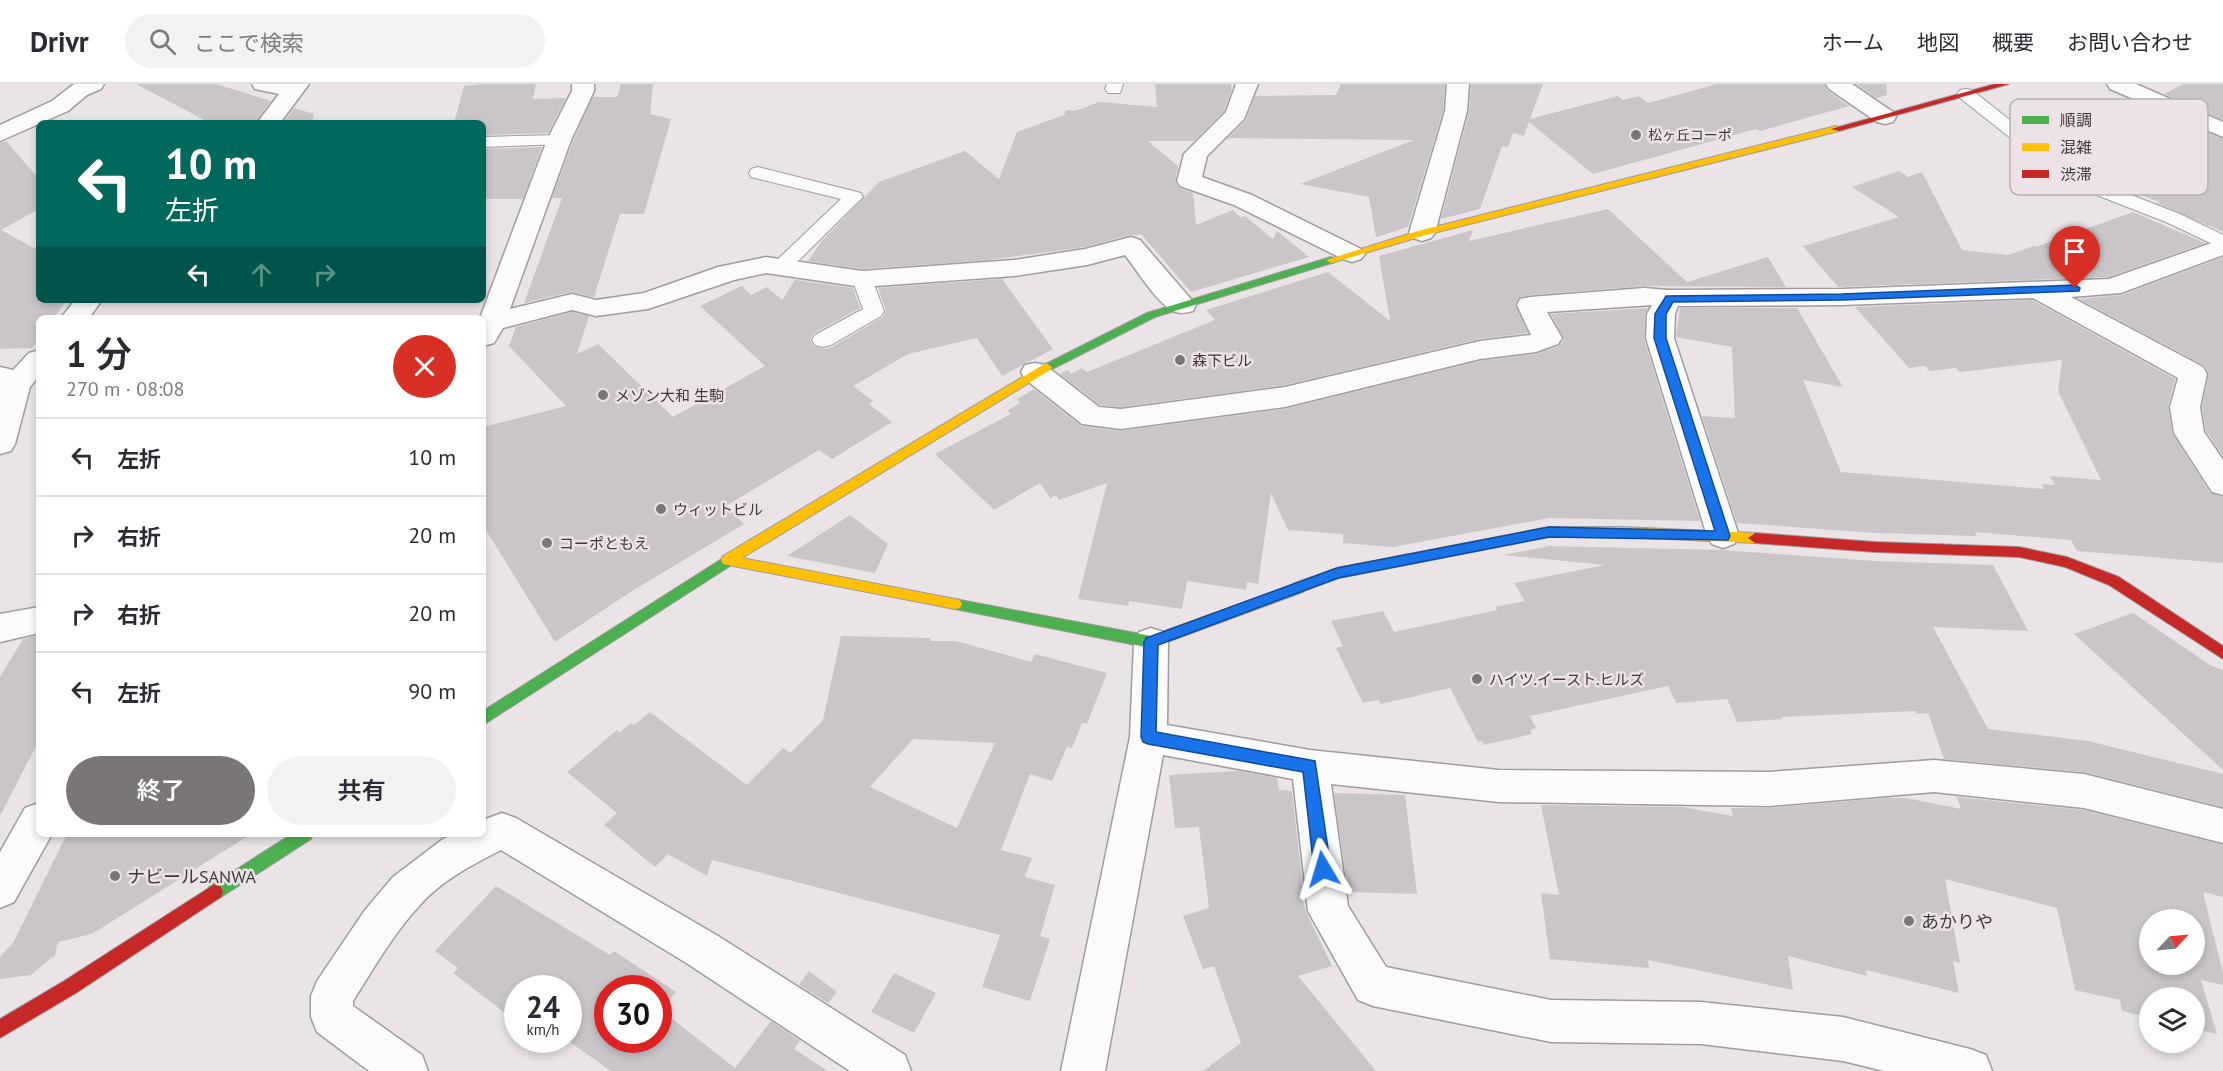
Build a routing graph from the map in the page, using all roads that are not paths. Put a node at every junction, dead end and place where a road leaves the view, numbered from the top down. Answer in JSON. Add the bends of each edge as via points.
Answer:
{"nodes":[{"id":1,"x":262,"y":84,"type":"edge"},
{"id":2,"x":583,"y":84,"type":"edge"},
{"id":3,"x":1247,"y":84,"type":"edge"},
{"id":4,"x":1458,"y":84,"type":"edge"},
{"id":5,"x":1838,"y":84,"type":"edge"},
{"id":6,"x":2005,"y":84,"type":"edge"},
{"id":7,"x":2118,"y":84,"type":"edge"},
{"id":8,"x":81,"y":86,"type":"edge"},
{"id":9,"x":296,"y":88,"type":"edge"},
{"id":10,"x":1966,"y":94,"type":"junction"},
{"id":11,"x":2152,"y":99,"type":"edge"},
{"id":12,"x":1885,"y":117,"type":"junction"},
{"id":13,"x":270,"y":120,"type":"edge"},
{"id":14,"x":2208,"y":123,"type":"edge"},
{"id":15,"x":2010,"y":129,"type":"edge"},
{"id":16,"x":2223,"y":130,"type":"edge"},
{"id":17,"x":0,"y":134,"type":"edge"},
{"id":18,"x":559,"y":140,"type":"junction"},
{"id":19,"x":486,"y":142,"type":"edge"},
{"id":20,"x":758,"y":173,"type":"dead end"},
{"id":21,"x":2113,"y":195,"type":"edge"},
{"id":22,"x":1422,"y":233,"type":"junction"},
{"id":23,"x":2223,"y":245,"type":"edge"},
{"id":24,"x":1352,"y":254,"type":"junction"},
{"id":25,"x":782,"y":266,"type":"junction"},
{"id":26,"x":862,"y":279,"type":"junction"},
{"id":27,"x":2037,"y":289,"type":"junction"},
{"id":28,"x":1670,"y":298,"type":"junction"},
{"id":29,"x":87,"y":303,"type":"edge"},
{"id":30,"x":1183,"y":305,"type":"junction"},
{"id":31,"x":77,"y":315,"type":"edge"},
{"id":32,"x":487,"y":331,"type":"edge"},
{"id":33,"x":823,"y":340,"type":"dead end"},
{"id":34,"x":36,"y":361,"type":"edge"},
{"id":35,"x":1035,"y":372,"type":"junction"},
{"id":36,"x":8,"y":380,"type":"edge"},
{"id":37,"x":0,"y":444,"type":"edge"},
{"id":38,"x":2223,"y":484,"type":"edge"},
{"id":39,"x":1723,"y":536,"type":"junction"},
{"id":40,"x":728,"y":560,"type":"junction"},
{"id":41,"x":36,"y":621,"type":"edge"},
{"id":42,"x":0,"y":628,"type":"edge"},
{"id":43,"x":1151,"y":642,"type":"junction"},
{"id":44,"x":2223,"y":653,"type":"edge"},
{"id":45,"x":486,"y":717,"type":"edge"},
{"id":46,"x":1148,"y":737,"type":"junction"},
{"id":47,"x":1310,"y":766,"type":"junction"},
{"id":48,"x":36,"y":825,"type":"edge"},
{"id":49,"x":2223,"y":826,"type":"edge"},
{"id":50,"x":300,"y":837,"type":"edge"},
{"id":51,"x":0,"y":889,"type":"edge"},
{"id":52,"x":0,"y":1029,"type":"edge"},
{"id":53,"x":406,"y":1071,"type":"edge"},
{"id":54,"x":888,"y":1071,"type":"edge"},
{"id":55,"x":1083,"y":1071,"type":"edge"},
{"id":56,"x":1970,"y":1071,"type":"edge"}],
"edges":[{"from":1,"to":9,"type":"street"},
{"from":2,"to":18,"type":"street","via":[[583,92]]},
{"from":3,"to":24,"type":"street","via":[[1236,114],[1196,154],[1189,181],[1244,200]]},
{"from":4,"to":22,"type":"street","via":[[1456,111]]},
{"from":5,"to":12,"type":"street"},
{"from":6,"to":10,"type":"street"},
{"from":7,"to":11,"type":"street"},
{"from":8,"to":17,"type":"street","via":[[60,106]]},
{"from":9,"to":13,"type":"street"},
{"from":10,"to":12,"type":"street"},
{"from":10,"to":15,"type":"lane"},
{"from":12,"to":22,"type":"street"},
{"from":14,"to":16,"type":"street"},
{"from":18,"to":19,"type":"lane"},
{"from":18,"to":32,"type":"street"},
{"from":20,"to":25,"type":"lane","via":[[854,197]]},
{"from":21,"to":23,"type":"lane","via":[[2173,218]]},
{"from":22,"to":24,"type":"street"},
{"from":23,"to":27,"type":"street","via":[[2112,287]]},
{"from":24,"to":30,"type":"street"},
{"from":25,"to":26,"type":"street"},
{"from":25,"to":32,"type":"street","via":[[766,265],[727,273],[648,301],[596,308],[572,302]]},
{"from":26,"to":30,"type":"street","via":[[1014,268],[1087,257],[1131,245]]},
{"from":26,"to":33,"type":"lane","via":[[874,311]]},
{"from":27,"to":28,"type":"street","via":[[1842,297]]},
{"from":27,"to":38,"type":"street","via":[[2193,374],[2185,407],[2190,433]]},
{"from":28,"to":35,"type":"street","via":[[1644,296],[1530,304],[1548,338],[1536,343],[1480,350],[1285,397],[1122,419],[1092,417]]},
{"from":28,"to":39,"type":"street","via":[[1661,314],[1660,338]]},
{"from":29,"to":31,"type":"street"},
{"from":30,"to":35,"type":"street","via":[[1151,315]]},
{"from":34,"to":36,"type":"street"},
{"from":35,"to":40,"type":"street"},
{"from":36,"to":37,"type":"street"},
{"from":39,"to":43,"type":"street","via":[[1549,532],[1337,573]]},
{"from":39,"to":44,"type":"street","via":[[2019,552],[2067,562],[2114,581]]},
{"from":40,"to":43,"type":"street"},
{"from":40,"to":45,"type":"street"},
{"from":41,"to":42,"type":"street"},
{"from":43,"to":46,"type":"street"},
{"from":46,"to":47,"type":"street"},
{"from":46,"to":55,"type":"street"},
{"from":47,"to":49,"type":"street","via":[[1498,786],[1769,789],[1934,776],[2084,791]]},
{"from":47,"to":56,"type":"street","via":[[1328,911],[1373,985],[1551,1021],[1701,1023],[1844,1039]]},
{"from":48,"to":51,"type":"street"},
{"from":50,"to":52,"type":"street"},
{"from":53,"to":54,"type":"street","via":[[332,1017],[332,996],[407,890],[457,852],[502,830],[703,950]]}]}
